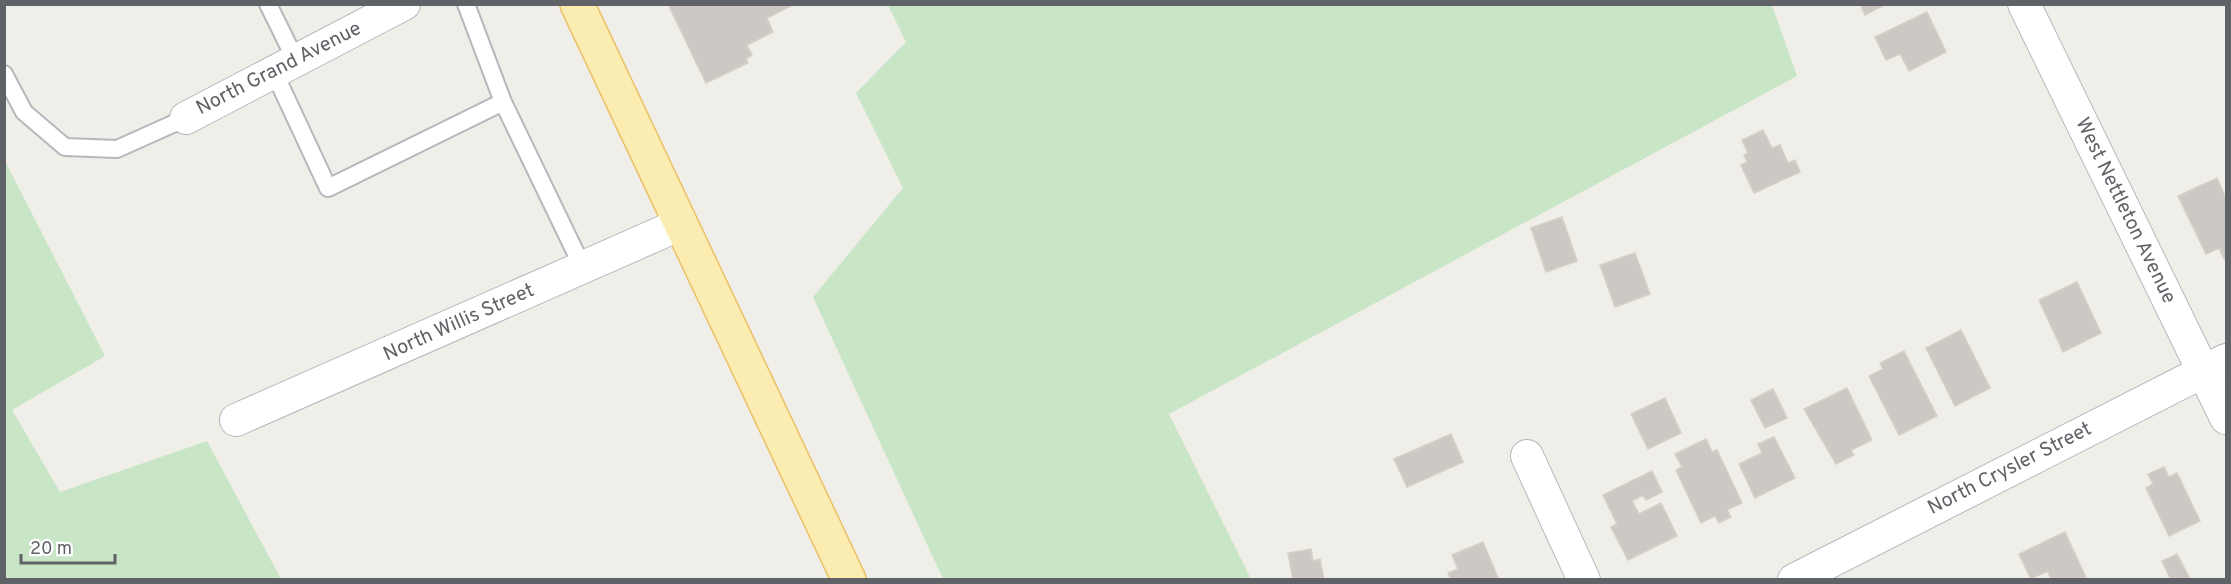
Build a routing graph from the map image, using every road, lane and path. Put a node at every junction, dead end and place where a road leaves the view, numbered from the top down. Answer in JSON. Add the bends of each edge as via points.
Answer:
{"nodes":[{"id":1,"x":268,"y":4,"type":"edge"},
{"id":2,"x":404,"y":4,"type":"edge"},
{"id":3,"x":466,"y":4,"type":"edge"},
{"id":4,"x":577,"y":4,"type":"edge"},
{"id":5,"x":2024,"y":4,"type":"edge"},
{"id":6,"x":285,"y":67,"type":"junction"},
{"id":7,"x":4,"y":74,"type":"edge"},
{"id":8,"x":503,"y":102,"type":"junction"},
{"id":9,"x":186,"y":118,"type":"joint"},
{"id":10,"x":681,"y":224,"type":"junction"},
{"id":11,"x":583,"y":268,"type":"junction"},
{"id":12,"x":2215,"y":365,"type":"edge"},
{"id":13,"x":2226,"y":418,"type":"edge"},
{"id":14,"x":236,"y":420,"type":"dead end"},
{"id":15,"x":1527,"y":456,"type":"dead end"},
{"id":16,"x":849,"y":579,"type":"edge"},
{"id":17,"x":1584,"y":579,"type":"edge"},
{"id":18,"x":1794,"y":579,"type":"edge"}],
"edges":[{"from":1,"to":6,"type":"lane"},
{"from":2,"to":6,"type":"street","name":"North Grand Avenue"},
{"from":3,"to":8,"type":"lane"},
{"from":4,"to":10,"type":"main road"},
{"from":5,"to":12,"type":"street","name":"West Nettleton Avenue"},
{"from":6,"to":8,"type":"lane","via":[[328,188]]},
{"from":6,"to":9,"type":"street","name":"North Grand Avenue"},
{"from":7,"to":9,"type":"lane","via":[[24,112],[65,147],[117,149]]},
{"from":8,"to":11,"type":"lane"},
{"from":10,"to":11,"type":"street","name":"North Willis Street"},
{"from":10,"to":16,"type":"main road"},
{"from":11,"to":14,"type":"street","name":"North Willis Street"},
{"from":12,"to":13,"type":"street","name":"West Nettleton Avenue"},
{"from":12,"to":18,"type":"street","name":"North Crysler Street"},
{"from":15,"to":17,"type":"street"}]}
